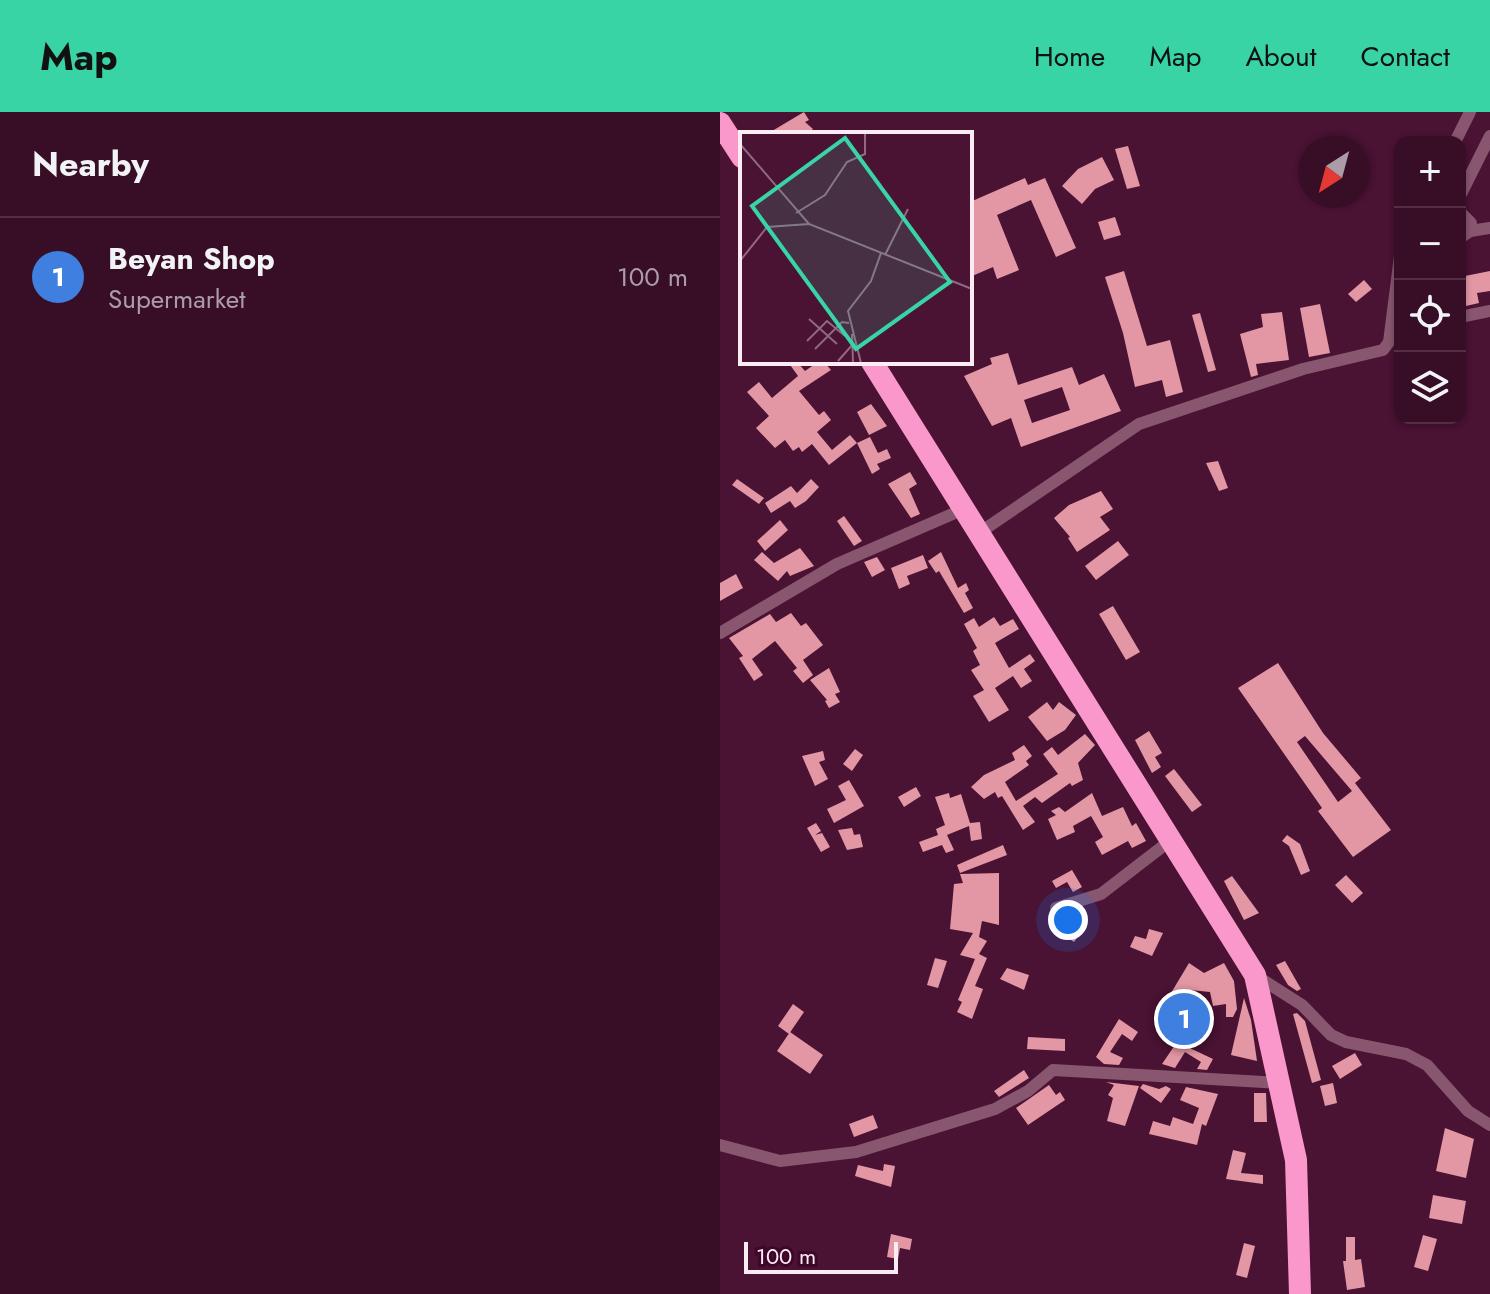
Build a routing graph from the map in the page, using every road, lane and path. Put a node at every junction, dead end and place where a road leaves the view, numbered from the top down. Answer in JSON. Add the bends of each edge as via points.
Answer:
{"nodes":[{"id":1,"x":1470,"y":112,"type":"edge"},
{"id":2,"x":720,"y":123,"type":"edge"},
{"id":3,"x":1458,"y":136,"type":"edge"},
{"id":4,"x":1490,"y":136,"type":"edge"},
{"id":5,"x":740,"y":154,"type":"edge"},
{"id":6,"x":1485,"y":154,"type":"edge"},
{"id":7,"x":1466,"y":186,"type":"edge"},
{"id":8,"x":1490,"y":228,"type":"edge"},
{"id":9,"x":1466,"y":235,"type":"edge"},
{"id":10,"x":1490,"y":311,"type":"edge"},
{"id":11,"x":1466,"y":316,"type":"edge"},
{"id":12,"x":1394,"y":317,"type":"edge"},
{"id":13,"x":873,"y":364,"type":"edge"},
{"id":14,"x":964,"y":509,"type":"junction"},
{"id":15,"x":979,"y":533,"type":"junction"},
{"id":16,"x":720,"y":633,"type":"edge"},
{"id":17,"x":1171,"y":840,"type":"junction"},
{"id":18,"x":1056,"y":908,"type":"dead end"},
{"id":19,"x":1255,"y":975,"type":"junction"},
{"id":20,"x":1279,"y":1083,"type":"junction"},
{"id":21,"x":1490,"y":1125,"type":"edge"},
{"id":22,"x":720,"y":1145,"type":"edge"},
{"id":23,"x":1300,"y":1294,"type":"edge"}],
"edges":[{"from":1,"to":3,"type":"street"},
{"from":2,"to":5,"type":"highway"},
{"from":4,"to":6,"type":"street"},
{"from":6,"to":7,"type":"street"},
{"from":8,"to":9,"type":"street"},
{"from":10,"to":11,"type":"street"},
{"from":12,"to":15,"type":"street","via":[[1383,350],[1303,369],[1139,424]]},
{"from":13,"to":14,"type":"highway"},
{"from":14,"to":15,"type":"highway"},
{"from":14,"to":16,"type":"street","via":[[837,564]]},
{"from":15,"to":17,"type":"highway"},
{"from":17,"to":18,"type":"street","via":[[1101,894]]},
{"from":17,"to":19,"type":"highway"},
{"from":19,"to":20,"type":"highway"},
{"from":19,"to":21,"type":"street","via":[[1302,1005],[1331,1035],[1406,1054],[1427,1065],[1468,1111]]},
{"from":20,"to":22,"type":"street","via":[[1053,1070],[995,1109],[856,1152],[780,1161]]},
{"from":20,"to":23,"type":"highway","via":[[1296,1160]]}]}
